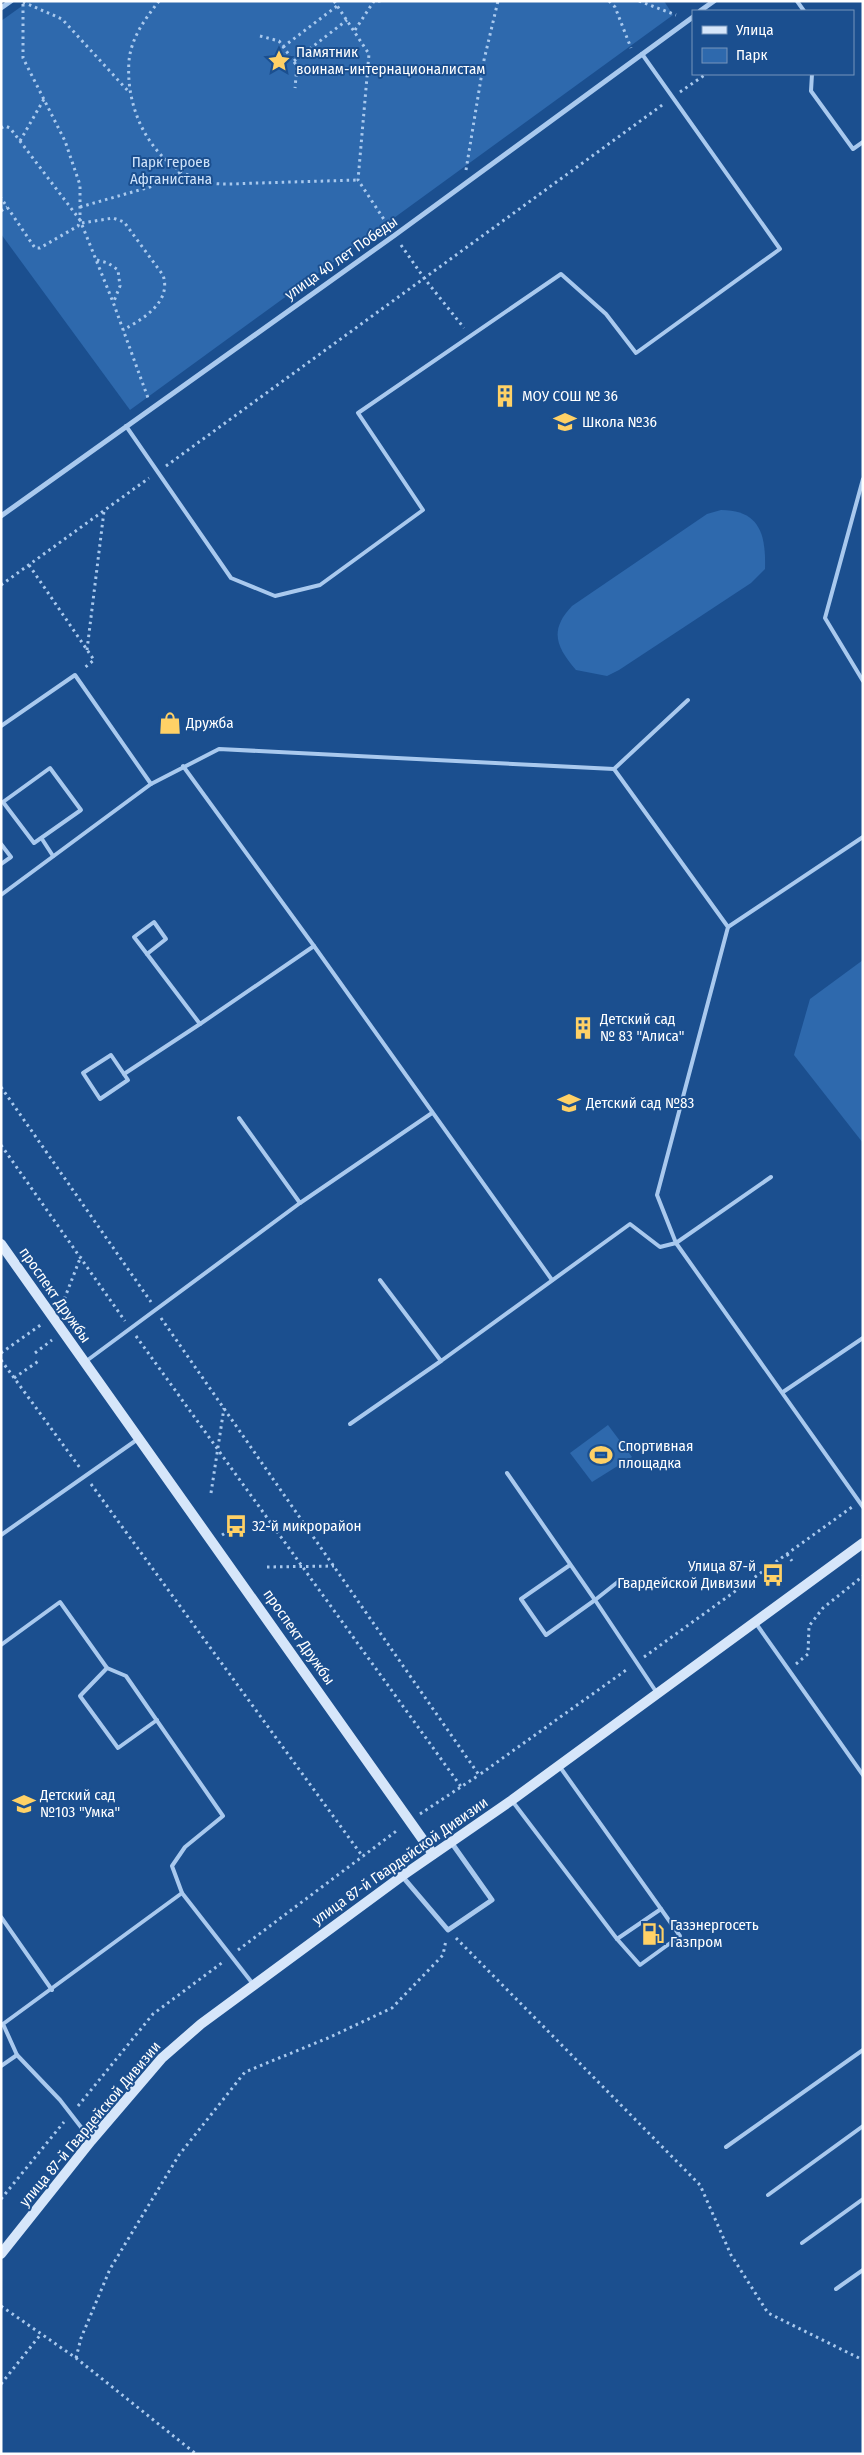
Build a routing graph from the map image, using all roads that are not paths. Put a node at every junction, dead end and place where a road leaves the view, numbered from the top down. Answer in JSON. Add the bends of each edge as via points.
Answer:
{"nodes":[{"id":1,"x":11,"y":1,"type":"edge"},
{"id":2,"x":714,"y":1,"type":"edge"},
{"id":3,"x":1,"y":8,"type":"edge"},
{"id":4,"x":701,"y":10,"type":"edge"},
{"id":5,"x":691,"y":18,"type":"edge"},
{"id":6,"x":642,"y":54,"type":"junction"},
{"id":7,"x":812,"y":75,"type":"edge"},
{"id":8,"x":863,"y":142,"type":"edge"},
{"id":9,"x":126,"y":426,"type":"junction"},
{"id":10,"x":863,"y":479,"type":"edge"},
{"id":11,"x":1,"y":516,"type":"edge"},
{"id":12,"x":863,"y":681,"type":"edge"},
{"id":13,"x":688,"y":700,"type":"dead end"},
{"id":14,"x":1,"y":726,"type":"edge"},
{"id":15,"x":183,"y":766,"type":"junction"},
{"id":16,"x":614,"y":769,"type":"junction"},
{"id":17,"x":151,"y":784,"type":"junction"},
{"id":18,"x":863,"y":837,"type":"edge"},
{"id":19,"x":42,"y":838,"type":"junction"},
{"id":20,"x":1,"y":844,"type":"edge"},
{"id":21,"x":53,"y":856,"type":"junction"},
{"id":22,"x":1,"y":864,"type":"edge"},
{"id":23,"x":1,"y":895,"type":"edge"},
{"id":24,"x":728,"y":927,"type":"junction"},
{"id":25,"x":314,"y":946,"type":"junction"},
{"id":26,"x":146,"y":954,"type":"junction"},
{"id":27,"x":200,"y":1024,"type":"junction"},
{"id":28,"x":124,"y":1074,"type":"junction"},
{"id":29,"x":432,"y":1113,"type":"junction"},
{"id":30,"x":239,"y":1118,"type":"dead end"},
{"id":31,"x":771,"y":1177,"type":"dead end"},
{"id":32,"x":300,"y":1203,"type":"junction"},
{"id":33,"x":1,"y":1244,"type":"edge"},
{"id":34,"x":676,"y":1244,"type":"junction"},
{"id":35,"x":380,"y":1280,"type":"dead end"},
{"id":36,"x":552,"y":1280,"type":"junction"},
{"id":37,"x":863,"y":1338,"type":"edge"},
{"id":38,"x":441,"y":1361,"type":"junction"},
{"id":39,"x":85,"y":1362,"type":"junction"},
{"id":40,"x":783,"y":1392,"type":"junction"},
{"id":41,"x":350,"y":1424,"type":"dead end"},
{"id":42,"x":138,"y":1439,"type":"junction"},
{"id":43,"x":507,"y":1473,"type":"dead end"},
{"id":44,"x":863,"y":1506,"type":"edge"},
{"id":45,"x":1,"y":1535,"type":"edge"},
{"id":46,"x":863,"y":1543,"type":"edge"},
{"id":47,"x":570,"y":1565,"type":"junction"},
{"id":48,"x":619,"y":1581,"type":"dead end"},
{"id":49,"x":595,"y":1600,"type":"junction"},
{"id":50,"x":755,"y":1622,"type":"junction"},
{"id":51,"x":1,"y":1645,"type":"edge"},
{"id":52,"x":107,"y":1668,"type":"junction"},
{"id":53,"x":657,"y":1693,"type":"junction"},
{"id":54,"x":157,"y":1720,"type":"junction"},
{"id":55,"x":558,"y":1766,"type":"junction"},
{"id":56,"x":863,"y":1775,"type":"edge"},
{"id":57,"x":512,"y":1800,"type":"junction"},
{"id":58,"x":451,"y":1842,"type":"junction"},
{"id":59,"x":433,"y":1854,"type":"junction"},
{"id":60,"x":402,"y":1876,"type":"junction"},
{"id":61,"x":182,"y":1893,"type":"junction"},
{"id":62,"x":661,"y":1909,"type":"junction"},
{"id":63,"x":1,"y":1917,"type":"edge"},
{"id":64,"x":617,"y":1939,"type":"junction"},
{"id":65,"x":253,"y":1984,"type":"junction"},
{"id":66,"x":52,"y":1990,"type":"junction"},
{"id":67,"x":863,"y":2050,"type":"edge"},
{"id":68,"x":17,"y":2054,"type":"junction"},
{"id":69,"x":1,"y":2066,"type":"edge"},
{"id":70,"x":863,"y":2126,"type":"edge"},
{"id":71,"x":91,"y":2141,"type":"junction"},
{"id":72,"x":726,"y":2147,"type":"dead end"},
{"id":73,"x":768,"y":2195,"type":"dead end"},
{"id":74,"x":863,"y":2199,"type":"edge"},
{"id":75,"x":802,"y":2243,"type":"dead end"},
{"id":76,"x":1,"y":2254,"type":"edge"},
{"id":77,"x":863,"y":2270,"type":"edge"},
{"id":78,"x":836,"y":2289,"type":"dead end"}],
"edges":[{"from":1,"to":3,"type":"street"},
{"from":2,"to":4,"type":"street"},
{"from":5,"to":6,"type":"street","name":"улица 40 лет Победы"},
{"from":6,"to":9,"type":"street","name":"улица 40 лет Победы"},
{"from":6,"to":9,"type":"lane","via":[[780,249],[636,352],[606,314],[561,274],[358,413],[423,510],[320,585],[275,596],[231,578]]},
{"from":7,"to":8,"type":"lane","via":[[811,91],[853,149]]},
{"from":9,"to":11,"type":"street","name":"улица 40 лет Победы"},
{"from":10,"to":12,"type":"lane","via":[[825,618]]},
{"from":13,"to":16,"type":"lane"},
{"from":14,"to":17,"type":"lane","via":[[75,675]]},
{"from":15,"to":16,"type":"lane","via":[[219,748]]},
{"from":15,"to":17,"type":"lane"},
{"from":15,"to":25,"type":"lane"},
{"from":16,"to":24,"type":"lane"},
{"from":17,"to":21,"type":"lane"},
{"from":18,"to":24,"type":"lane"},
{"from":19,"to":19,"type":"lane","via":[[34,844],[3,802],[50,768],[80,810]]},
{"from":19,"to":21,"type":"lane"},
{"from":20,"to":22,"type":"lane","via":[[11,857]]},
{"from":21,"to":23,"type":"lane"},
{"from":24,"to":34,"type":"lane","via":[[657,1195]]},
{"from":25,"to":27,"type":"lane"},
{"from":25,"to":29,"type":"lane"},
{"from":26,"to":26,"type":"lane","via":[[134,936],[154,922],[166,939]]},
{"from":26,"to":27,"type":"lane"},
{"from":27,"to":28,"type":"lane"},
{"from":28,"to":28,"type":"lane","via":[[128,1080],[100,1099],[83,1073],[111,1055]]},
{"from":29,"to":32,"type":"lane"},
{"from":29,"to":36,"type":"lane"},
{"from":30,"to":32,"type":"lane"},
{"from":31,"to":34,"type":"lane"},
{"from":32,"to":39,"type":"lane"},
{"from":33,"to":39,"type":"street","name":"проспект Дружбы"},
{"from":34,"to":36,"type":"lane","via":[[660,1248],[630,1224]]},
{"from":34,"to":40,"type":"lane"},
{"from":35,"to":38,"type":"lane"},
{"from":36,"to":38,"type":"lane"},
{"from":37,"to":40,"type":"lane"},
{"from":38,"to":41,"type":"lane"},
{"from":39,"to":42,"type":"street","name":"проспект Дружбы"},
{"from":40,"to":44,"type":"lane"},
{"from":42,"to":45,"type":"lane"},
{"from":42,"to":59,"type":"street","name":"проспект Дружбы"},
{"from":43,"to":47,"type":"lane"},
{"from":46,"to":50,"type":"street","name":"улица 87-й Гвардейской Дивизии"},
{"from":47,"to":49,"type":"lane"},
{"from":47,"to":49,"type":"lane","via":[[521,1599],[546,1635]]},
{"from":48,"to":49,"type":"lane"},
{"from":49,"to":53,"type":"lane"},
{"from":50,"to":53,"type":"street","name":"улица 87-й Гвардейской Дивизии"},
{"from":50,"to":56,"type":"lane"},
{"from":51,"to":52,"type":"lane","via":[[60,1602]]},
{"from":52,"to":54,"type":"lane","via":[[126,1676]]},
{"from":52,"to":54,"type":"lane","via":[[80,1696],[118,1748]]},
{"from":53,"to":55,"type":"street","name":"улица 87-й Гвардейской Дивизии"},
{"from":54,"to":61,"type":"lane","via":[[223,1816],[185,1847],[172,1866]]},
{"from":55,"to":57,"type":"street","name":"улица 87-й Гвардейской Дивизии"},
{"from":55,"to":62,"type":"lane"},
{"from":57,"to":58,"type":"street","name":"улица 87-й Гвардейской Дивизии"},
{"from":57,"to":64,"type":"lane"},
{"from":58,"to":59,"type":"street","name":"улица 87-й Гвардейской Дивизии"},
{"from":58,"to":60,"type":"street","via":[[492,1900],[448,1930]]},
{"from":59,"to":60,"type":"street","name":"улица 87-й Гвардейской Дивизии"},
{"from":60,"to":65,"type":"street","name":"улица 87-й Гвардейской Дивизии"},
{"from":61,"to":65,"type":"lane"},
{"from":61,"to":66,"type":"lane"},
{"from":62,"to":64,"type":"lane"},
{"from":62,"to":64,"type":"lane","via":[[680,1936],[640,1966]]},
{"from":63,"to":66,"type":"lane"},
{"from":65,"to":71,"type":"street","name":"улица 87-й Гвардейской Дивизии","via":[[162,2058]]},
{"from":66,"to":68,"type":"lane","via":[[3,2024]]},
{"from":67,"to":72,"type":"lane"},
{"from":68,"to":69,"type":"lane"},
{"from":68,"to":71,"type":"lane"},
{"from":70,"to":73,"type":"lane"},
{"from":71,"to":76,"type":"street","name":"улица 87-й Гвардейской Дивизии"},
{"from":74,"to":75,"type":"lane"},
{"from":77,"to":78,"type":"lane"}]}
